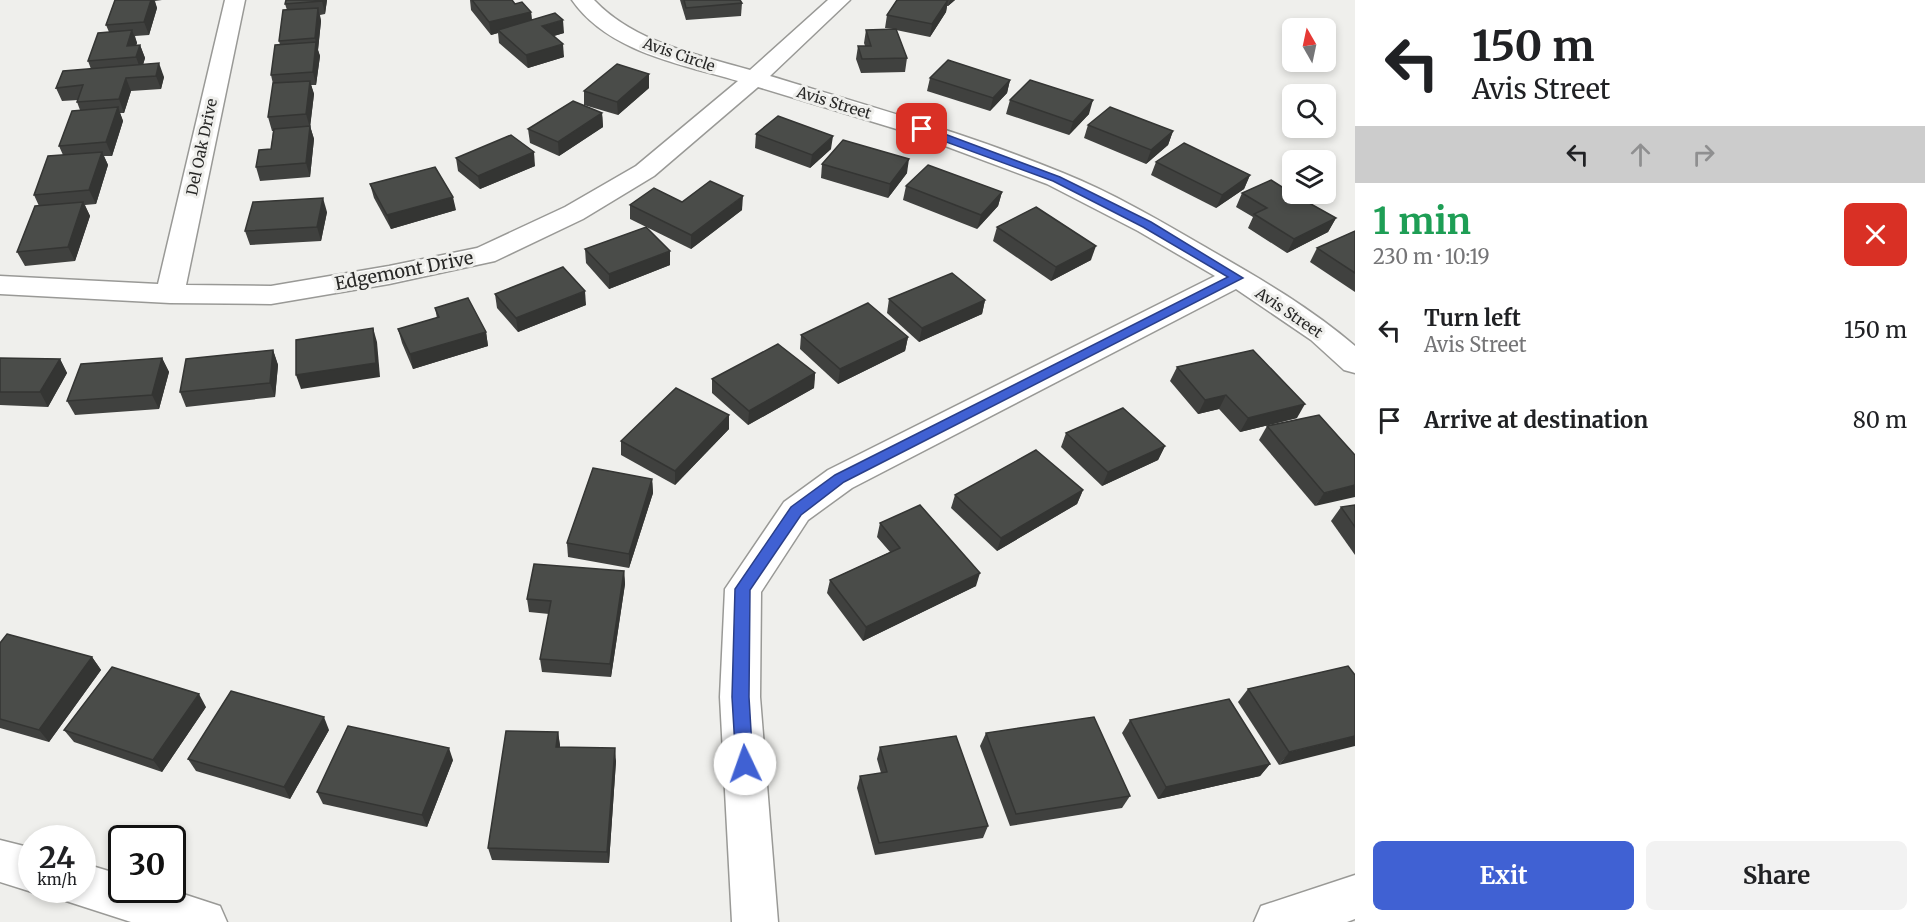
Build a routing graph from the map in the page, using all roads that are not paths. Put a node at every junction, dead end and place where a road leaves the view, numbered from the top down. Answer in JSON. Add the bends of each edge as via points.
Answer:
{"nodes":[{"id":1,"x":235,"y":0,"type":"edge"},
{"id":2,"x":582,"y":0,"type":"edge"},
{"id":3,"x":840,"y":0,"type":"edge"},
{"id":4,"x":754,"y":79,"type":"junction"},
{"id":5,"x":1237,"y":278,"type":"junction"},
{"id":6,"x":0,"y":285,"type":"edge"},
{"id":7,"x":170,"y":294,"type":"junction"},
{"id":8,"x":1355,"y":363,"type":"edge"},
{"id":9,"x":0,"y":861,"type":"edge"},
{"id":10,"x":18,"y":866,"type":"edge"},
{"id":11,"x":96,"y":889,"type":"edge"},
{"id":12,"x":1355,"y":897,"type":"edge"},
{"id":13,"x":204,"y":922,"type":"edge"},
{"id":14,"x":754,"y":922,"type":"edge"},
{"id":15,"x":1276,"y":922,"type":"edge"}],
"edges":[{"from":1,"to":7,"type":"street","name":"Del Oak Drive"},
{"from":2,"to":4,"type":"street","name":"Avis Circle","via":[[604,23],[652,48]]},
{"from":3,"to":4,"type":"street","name":"Edgemont Drive"},
{"from":4,"to":5,"type":"street","name":"Avis Street","via":[[922,129],[1056,179],[1147,225]]},
{"from":4,"to":7,"type":"street","name":"Edgemont Drive","via":[[645,171],[574,213],[485,255],[271,295]]},
{"from":5,"to":8,"type":"street","name":"Avis Street","via":[[1321,333]]},
{"from":5,"to":14,"type":"street","via":[[840,479],[796,511],[743,589],[740,697]]},
{"from":6,"to":7,"type":"street","name":"Edgemont Drive"},
{"from":9,"to":10,"type":"street"},
{"from":11,"to":13,"type":"street"},
{"from":12,"to":15,"type":"street"}]}
